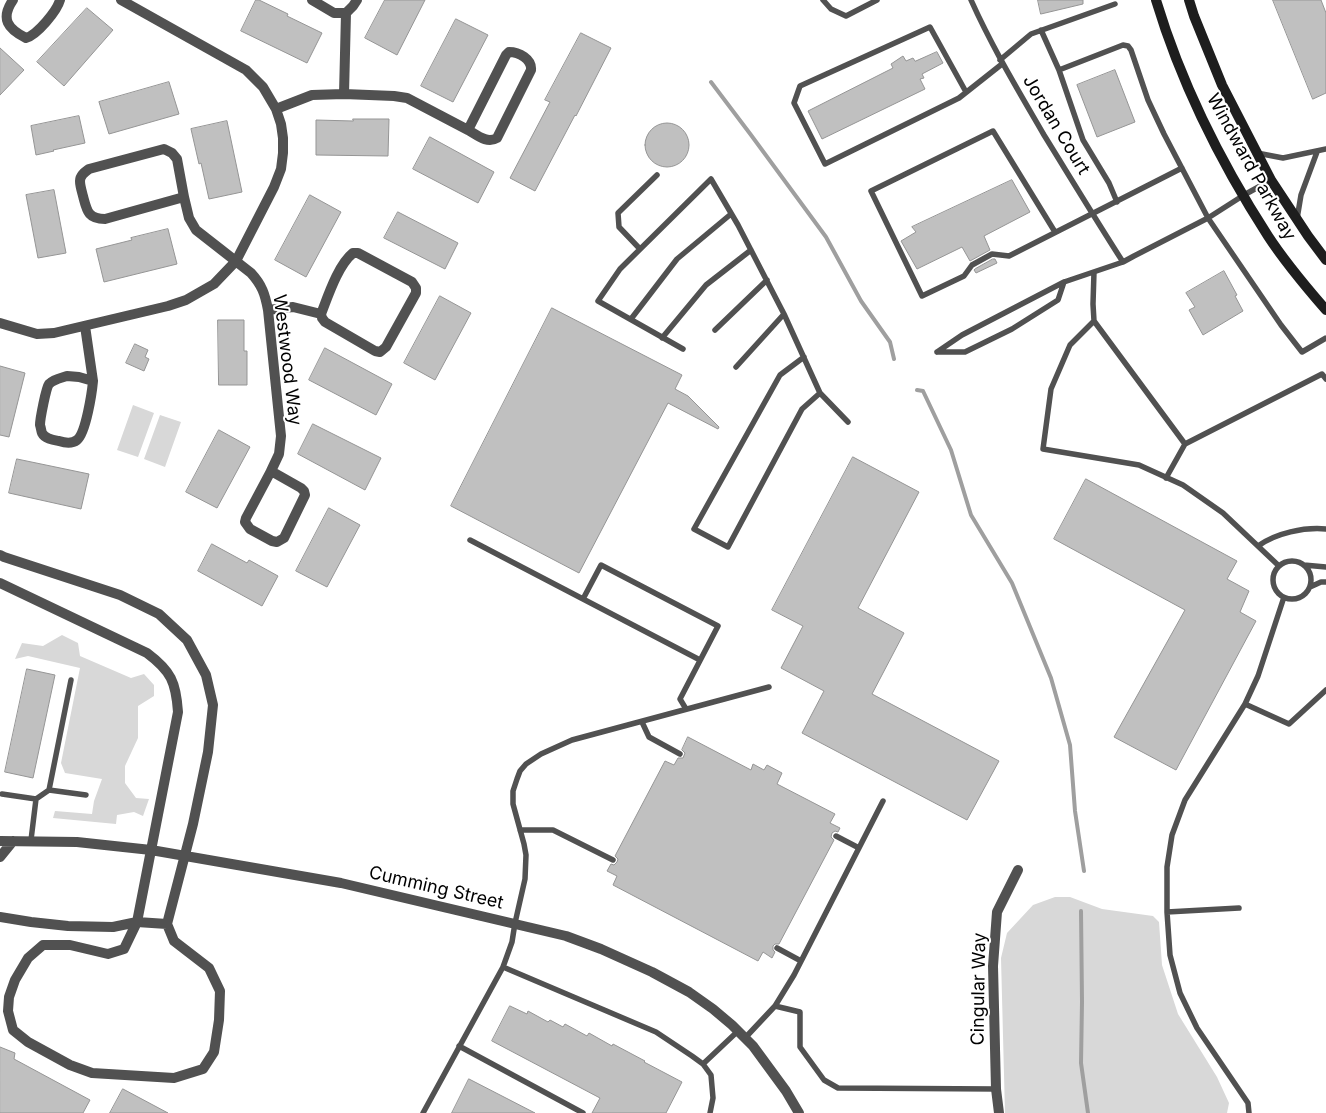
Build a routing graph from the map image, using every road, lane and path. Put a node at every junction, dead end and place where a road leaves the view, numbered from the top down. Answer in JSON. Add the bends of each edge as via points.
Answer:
{"nodes":[{"id":1,"x":14,"y":0,"type":"edge"},
{"id":2,"x":60,"y":0,"type":"edge"},
{"id":3,"x":121,"y":0,"type":"edge"},
{"id":4,"x":312,"y":0,"type":"edge"},
{"id":5,"x":357,"y":0,"type":"edge"},
{"id":6,"x":823,"y":0,"type":"edge"},
{"id":7,"x":877,"y":0,"type":"edge"},
{"id":8,"x":971,"y":0,"type":"edge"},
{"id":9,"x":1156,"y":0,"type":"edge"},
{"id":10,"x":1189,"y":0,"type":"edge"},
{"id":11,"x":1116,"y":4,"type":"dead end"},
{"id":12,"x":346,"y":13,"type":"junction"},
{"id":13,"x":1040,"y":30,"type":"junction"},
{"id":14,"x":1001,"y":62,"type":"junction"},
{"id":15,"x":1059,"y":70,"type":"junction"},
{"id":16,"x":966,"y":92,"type":"junction"},
{"id":17,"x":344,"y":94,"type":"junction"},
{"id":18,"x":276,"y":109,"type":"junction"},
{"id":19,"x":468,"y":130,"type":"junction"},
{"id":20,"x":1326,"y":149,"type":"edge"},
{"id":21,"x":1256,"y":152,"type":"junction"},
{"id":22,"x":1317,"y":152,"type":"junction"},
{"id":23,"x":1182,"y":168,"type":"junction"},
{"id":24,"x":658,"y":175,"type":"dead end"},
{"id":25,"x":1271,"y":180,"type":"junction"},
{"id":26,"x":1244,"y":195,"type":"junction"},
{"id":27,"x":184,"y":197,"type":"junction"},
{"id":28,"x":1117,"y":202,"type":"junction"},
{"id":29,"x":732,"y":214,"type":"junction"},
{"id":30,"x":1092,"y":214,"type":"junction"},
{"id":31,"x":1208,"y":218,"type":"junction"},
{"id":32,"x":1297,"y":219,"type":"junction"},
{"id":33,"x":1055,"y":232,"type":"junction"},
{"id":34,"x":640,"y":249,"type":"junction"},
{"id":35,"x":751,"y":250,"type":"junction"},
{"id":36,"x":1326,"y":260,"type":"edge"},
{"id":37,"x":236,"y":261,"type":"junction"},
{"id":38,"x":1122,"y":262,"type":"junction"},
{"id":39,"x":1094,"y":272,"type":"junction"},
{"id":40,"x":767,"y":280,"type":"junction"},
{"id":41,"x":1064,"y":282,"type":"junction"},
{"id":42,"x":268,"y":310,"type":"junction"},
{"id":43,"x":1326,"y":310,"type":"edge"},
{"id":44,"x":321,"y":314,"type":"junction"},
{"id":45,"x":784,"y":314,"type":"junction"},
{"id":46,"x":631,"y":319,"type":"junction"},
{"id":47,"x":1094,"y":322,"type":"junction"},
{"id":48,"x":0,"y":323,"type":"edge"},
{"id":49,"x":84,"y":326,"type":"junction"},
{"id":50,"x":715,"y":330,"type":"dead end"},
{"id":51,"x":662,"y":338,"type":"junction"},
{"id":52,"x":1326,"y":338,"type":"edge"},
{"id":53,"x":683,"y":349,"type":"dead end"},
{"id":54,"x":804,"y":357,"type":"junction"},
{"id":55,"x":736,"y":367,"type":"dead end"},
{"id":56,"x":1326,"y":378,"type":"edge"},
{"id":57,"x":93,"y":380,"type":"junction"},
{"id":58,"x":820,"y":393,"type":"junction"},
{"id":59,"x":848,"y":422,"type":"dead end"},
{"id":60,"x":1185,"y":444,"type":"junction"},
{"id":61,"x":271,"y":471,"type":"junction"},
{"id":62,"x":1166,"y":478,"type":"junction"},
{"id":63,"x":1326,"y":529,"type":"edge"},
{"id":64,"x":470,"y":540,"type":"dead end"},
{"id":65,"x":1258,"y":546,"type":"junction"},
{"id":66,"x":0,"y":555,"type":"edge"},
{"id":67,"x":1304,"y":565,"type":"junction"},
{"id":68,"x":1278,"y":566,"type":"junction"},
{"id":69,"x":1326,"y":567,"type":"edge"},
{"id":70,"x":1326,"y":582,"type":"edge"},
{"id":71,"x":0,"y":583,"type":"edge"},
{"id":72,"x":1310,"y":587,"type":"junction"},
{"id":73,"x":1284,"y":597,"type":"junction"},
{"id":74,"x":582,"y":599,"type":"junction"},
{"id":75,"x":700,"y":660,"type":"junction"},
{"id":76,"x":71,"y":680,"type":"dead end"},
{"id":77,"x":769,"y":687,"type":"dead end"},
{"id":78,"x":1326,"y":690,"type":"edge"},
{"id":79,"x":1245,"y":704,"type":"junction"},
{"id":80,"x":686,"y":709,"type":"junction"},
{"id":81,"x":642,"y":722,"type":"junction"},
{"id":82,"x":680,"y":754,"type":"dead end"},
{"id":83,"x":49,"y":790,"type":"junction"},
{"id":84,"x":2,"y":794,"type":"dead end"},
{"id":85,"x":86,"y":795,"type":"dead end"},
{"id":86,"x":36,"y":800,"type":"junction"},
{"id":87,"x":883,"y":801,"type":"dead end"},
{"id":88,"x":520,"y":830,"type":"junction"},
{"id":89,"x":836,"y":836,"type":"dead end"},
{"id":90,"x":31,"y":840,"type":"junction"},
{"id":91,"x":0,"y":841,"type":"edge"},
{"id":92,"x":12,"y":841,"type":"junction"},
{"id":93,"x":859,"y":848,"type":"junction"},
{"id":94,"x":151,"y":850,"type":"junction"},
{"id":95,"x":185,"y":856,"type":"junction"},
{"id":96,"x":0,"y":857,"type":"edge"},
{"id":97,"x":613,"y":860,"type":"dead end"},
{"id":98,"x":1018,"y":870,"type":"dead end"},
{"id":99,"x":1239,"y":908,"type":"dead end"},
{"id":100,"x":1167,"y":912,"type":"junction"},
{"id":101,"x":0,"y":917,"type":"edge"},
{"id":102,"x":137,"y":922,"type":"junction"},
{"id":103,"x":514,"y":923,"type":"junction"},
{"id":104,"x":167,"y":924,"type":"junction"},
{"id":105,"x":777,"y":948,"type":"dead end"},
{"id":106,"x":801,"y":961,"type":"junction"},
{"id":107,"x":503,"y":967,"type":"junction"},
{"id":108,"x":775,"y":1006,"type":"junction"},
{"id":109,"x":742,"y":1034,"type":"junction"},
{"id":110,"x":459,"y":1046,"type":"junction"},
{"id":111,"x":703,"y":1064,"type":"junction"},
{"id":112,"x":996,"y":1089,"type":"junction"},
{"id":113,"x":423,"y":1113,"type":"edge"},
{"id":114,"x":583,"y":1113,"type":"edge"},
{"id":115,"x":710,"y":1113,"type":"edge"},
{"id":116,"x":799,"y":1113,"type":"edge"},
{"id":117,"x":999,"y":1113,"type":"edge"},
{"id":118,"x":1249,"y":1113,"type":"edge"}],
"edges":[{"from":1,"to":2,"type":"street","via":[[5,16],[8,25],[26,38],[32,37],[56,10]]},
{"from":3,"to":18,"type":"street","via":[[246,70]]},
{"from":4,"to":12,"type":"street","via":[[334,13]]},
{"from":5,"to":12,"type":"street"},
{"from":6,"to":7,"type":"lane","via":[[831,9],[846,16]]},
{"from":8,"to":14,"type":"lane","name":"Jordan Court"},
{"from":9,"to":26,"type":"main road","name":"Windward Parkway","via":[[1194,101]]},
{"from":10,"to":21,"type":"main road","name":"Windward Parkway","via":[[1222,85]]},
{"from":11,"to":13,"type":"lane"},
{"from":12,"to":17,"type":"street"},
{"from":13,"to":14,"type":"lane"},
{"from":13,"to":15,"type":"lane"},
{"from":14,"to":16,"type":"lane"},
{"from":14,"to":30,"type":"lane","name":"Jordan Court"},
{"from":15,"to":23,"type":"lane","via":[[1128,46],[1148,100]]},
{"from":15,"to":28,"type":"lane","via":[[1083,140]]},
{"from":16,"to":16,"type":"lane","via":[[825,164],[794,103],[800,86],[930,27]]},
{"from":17,"to":18,"type":"street","via":[[312,95]]},
{"from":17,"to":19,"type":"street","via":[[407,98]]},
{"from":18,"to":37,"type":"street","via":[[283,138],[281,169]]},
{"from":19,"to":19,"type":"street","via":[[506,55],[514,52],[529,60],[531,70],[496,138],[487,141]]},
{"from":20,"to":22,"type":"lane"},
{"from":21,"to":22,"type":"lane","via":[[1283,158]]},
{"from":21,"to":25,"type":"main road","name":"Windward Parkway"},
{"from":22,"to":32,"type":"lane","via":[[1301,195]]},
{"from":23,"to":28,"type":"lane"},
{"from":23,"to":31,"type":"lane"},
{"from":24,"to":34,"type":"lane","via":[[618,213],[619,227]]},
{"from":25,"to":26,"type":"lane"},
{"from":25,"to":32,"type":"main road","name":"Windward Parkway"},
{"from":26,"to":31,"type":"lane"},
{"from":26,"to":43,"type":"main road","name":"Windward Parkway","via":[[1268,237]]},
{"from":27,"to":27,"type":"street","name":"Westwood Way","via":[[97,219],[87,211],[80,181],[89,168],[164,149],[177,159]]},
{"from":27,"to":37,"type":"street","name":"Westwood Way","via":[[196,230]]},
{"from":28,"to":30,"type":"lane"},
{"from":29,"to":34,"type":"lane","via":[[711,178]]},
{"from":29,"to":35,"type":"lane"},
{"from":29,"to":46,"type":"lane","via":[[677,260]]},
{"from":30,"to":33,"type":"lane"},
{"from":30,"to":38,"type":"lane","name":"Jordan Court"},
{"from":31,"to":38,"type":"lane"},
{"from":31,"to":52,"type":"lane","via":[[1302,352]]},
{"from":32,"to":36,"type":"main road","name":"Windward Parkway"},
{"from":33,"to":33,"type":"lane","via":[[1009,256],[992,254],[972,265],[964,276],[922,296],[871,191],[992,130]]},
{"from":34,"to":46,"type":"lane","via":[[598,301]]},
{"from":35,"to":40,"type":"lane"},
{"from":35,"to":51,"type":"lane","via":[[706,285]]},
{"from":37,"to":42,"type":"street","name":"Westwood Way","via":[[258,281]]},
{"from":37,"to":49,"type":"street","via":[[214,284],[186,300]]},
{"from":38,"to":39,"type":"lane"},
{"from":39,"to":41,"type":"lane"},
{"from":39,"to":47,"type":"lane"},
{"from":40,"to":45,"type":"lane"},
{"from":40,"to":50,"type":"lane"},
{"from":41,"to":41,"type":"lane","via":[[962,335],[937,352],[966,352],[1012,329],[1058,300]]},
{"from":42,"to":44,"type":"street","via":[[293,307]]},
{"from":42,"to":61,"type":"street","name":"Westwood Way","via":[[281,436],[279,454]]},
{"from":44,"to":44,"type":"street","via":[[332,285],[352,253],[358,253],[412,282],[416,288],[386,347],[380,352],[325,322]]},
{"from":45,"to":54,"type":"lane"},
{"from":45,"to":55,"type":"lane"},
{"from":46,"to":51,"type":"lane"},
{"from":47,"to":60,"type":"lane"},
{"from":47,"to":62,"type":"lane","via":[[1070,345],[1051,389],[1043,449],[1139,465]]},
{"from":48,"to":49,"type":"street","via":[[37,334]]},
{"from":49,"to":57,"type":"street"},
{"from":51,"to":53,"type":"lane"},
{"from":54,"to":58,"type":"lane"},
{"from":54,"to":58,"type":"lane","via":[[780,375],[694,529],[728,547],[802,409]]},
{"from":56,"to":60,"type":"lane","via":[[1322,374]]},
{"from":57,"to":57,"type":"street","via":[[79,438],[68,443],[46,437],[40,425],[49,384],[67,376]]},
{"from":58,"to":59,"type":"lane"},
{"from":60,"to":62,"type":"lane"},
{"from":61,"to":61,"type":"street","name":"Westwood Way","via":[[301,488],[305,495],[284,538],[277,542],[250,529],[245,522]]},
{"from":62,"to":65,"type":"lane","via":[[1183,485],[1223,513]]},
{"from":63,"to":65,"type":"lane","via":[[1286,533]]},
{"from":64,"to":74,"type":"lane"},
{"from":65,"to":68,"type":"lane"},
{"from":66,"to":95,"type":"street","via":[[120,595],[159,614],[187,640],[206,675],[213,705],[208,752]]},
{"from":67,"to":68,"type":"lane","via":[[1286,561]]},
{"from":67,"to":69,"type":"lane"},
{"from":67,"to":72,"type":"lane","via":[[1310,571]]},
{"from":68,"to":73,"type":"lane","via":[[1273,583]]},
{"from":70,"to":72,"type":"lane"},
{"from":71,"to":94,"type":"street","via":[[147,653],[170,676],[177,693],[178,712]]},
{"from":72,"to":73,"type":"lane","via":[[1299,597]]},
{"from":73,"to":79,"type":"lane","via":[[1258,676]]},
{"from":74,"to":75,"type":"lane"},
{"from":74,"to":75,"type":"lane","via":[[601,565],[718,626]]},
{"from":75,"to":80,"type":"lane","via":[[680,698]]},
{"from":76,"to":83,"type":"lane"},
{"from":77,"to":80,"type":"lane"},
{"from":78,"to":79,"type":"lane","via":[[1289,724]]},
{"from":79,"to":100,"type":"lane","via":[[1185,800],[1172,835],[1167,867]]},
{"from":80,"to":81,"type":"lane"},
{"from":81,"to":82,"type":"lane","via":[[650,737]]},
{"from":81,"to":88,"type":"lane","via":[[572,740],[526,764],[513,791]]},
{"from":83,"to":85,"type":"lane"},
{"from":83,"to":86,"type":"lane"},
{"from":84,"to":86,"type":"lane"},
{"from":86,"to":90,"type":"lane"},
{"from":87,"to":93,"type":"lane"},
{"from":88,"to":97,"type":"lane","via":[[553,830]]},
{"from":88,"to":103,"type":"lane","via":[[526,865]]},
{"from":89,"to":93,"type":"lane"},
{"from":90,"to":92,"type":"street","name":"Cumming Street"},
{"from":90,"to":94,"type":"street","name":"Cumming Street"},
{"from":91,"to":92,"type":"street","name":"Cumming Street"},
{"from":92,"to":96,"type":"street"},
{"from":93,"to":106,"type":"lane"},
{"from":94,"to":95,"type":"street","name":"Cumming Street"},
{"from":94,"to":102,"type":"street"},
{"from":95,"to":103,"type":"street","name":"Cumming Street","via":[[341,883]]},
{"from":95,"to":104,"type":"street"},
{"from":98,"to":112,"type":"street","name":"Cingular Way","via":[[998,912],[993,966]]},
{"from":99,"to":100,"type":"lane"},
{"from":100,"to":118,"type":"lane","via":[[1170,955],[1180,993],[1196,1028],[1248,1103]]},
{"from":101,"to":102,"type":"street","via":[[68,926],[113,927]]},
{"from":102,"to":104,"type":"street"},
{"from":102,"to":104,"type":"street","via":[[124,949],[108,954],[70,945],[43,945],[28,958],[9,997],[8,1011],[13,1030],[28,1042],[92,1072],[174,1078],[203,1069],[214,1052],[220,1020],[220,991],[209,968],[174,941]]},
{"from":103,"to":107,"type":"lane","via":[[512,942]]},
{"from":103,"to":109,"type":"street","name":"Cumming Street","via":[[566,936],[652,972],[689,992]]},
{"from":105,"to":106,"type":"lane"},
{"from":106,"to":108,"type":"lane"},
{"from":107,"to":110,"type":"lane"},
{"from":107,"to":111,"type":"lane","via":[[656,1032]]},
{"from":108,"to":109,"type":"lane"},
{"from":108,"to":112,"type":"lane","via":[[800,1012],[800,1047],[824,1080],[838,1088]]},
{"from":109,"to":111,"type":"lane"},
{"from":109,"to":116,"type":"street","name":"Cumming Street"},
{"from":110,"to":113,"type":"lane"},
{"from":110,"to":114,"type":"lane"},
{"from":111,"to":115,"type":"lane","via":[[711,1075],[714,1098]]},
{"from":112,"to":117,"type":"street","name":"Cingular Way"}]}
